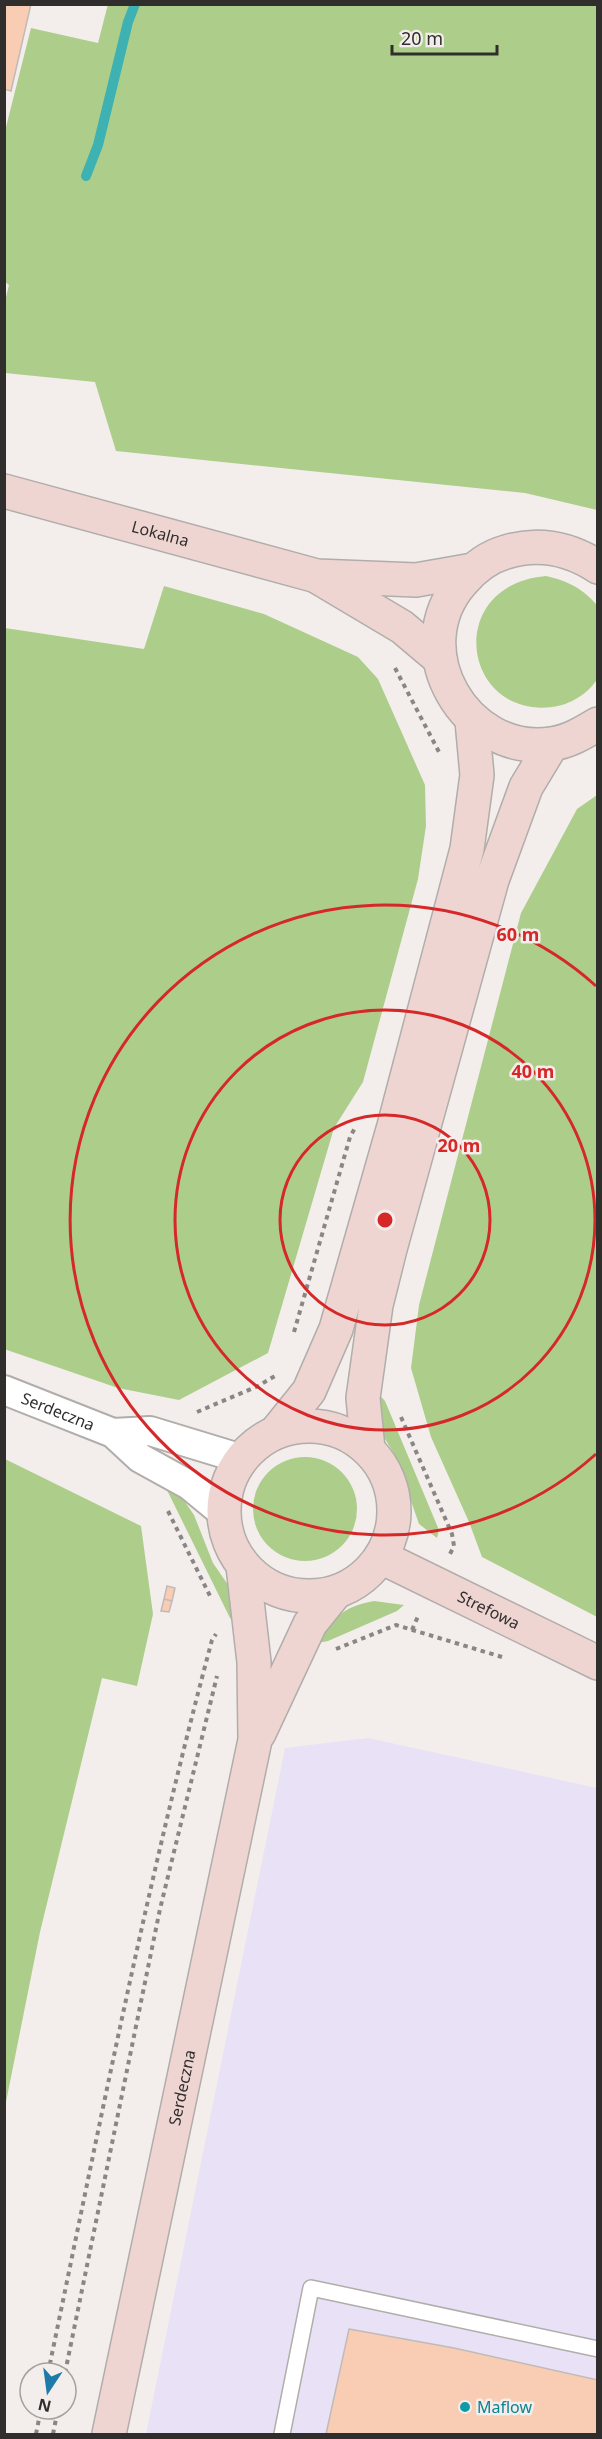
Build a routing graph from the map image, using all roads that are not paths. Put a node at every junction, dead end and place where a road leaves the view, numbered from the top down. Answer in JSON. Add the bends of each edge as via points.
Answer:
{"nodes":[{"id":1,"x":4,"y":491,"type":"edge"},
{"id":2,"x":597,"y":567,"type":"edge"},
{"id":3,"x":473,"y":570,"type":"junction"},
{"id":4,"x":317,"y":576,"type":"junction"},
{"id":5,"x":440,"y":659,"type":"junction"},
{"id":6,"x":472,"y":721,"type":"junction"},
{"id":7,"x":597,"y":724,"type":"edge"},
{"id":8,"x":552,"y":744,"type":"junction"},
{"id":9,"x":4,"y":1390,"type":"edge"},
{"id":10,"x":276,"y":1432,"type":"junction"},
{"id":11,"x":112,"y":1433,"type":"junction"},
{"id":12,"x":368,"y":1449,"type":"junction"},
{"id":13,"x":242,"y":1459,"type":"junction"},
{"id":14,"x":223,"y":1513,"type":"junction"},
{"id":15,"x":381,"y":1557,"type":"junction"},
{"id":16,"x":243,"y":1566,"type":"junction"},
{"id":17,"x":334,"y":1593,"type":"junction"},
{"id":18,"x":597,"y":1663,"type":"edge"},
{"id":19,"x":255,"y":1740,"type":"junction"},
{"id":20,"x":597,"y":2349,"type":"edge"},
{"id":21,"x":109,"y":2434,"type":"edge"},
{"id":22,"x":282,"y":2434,"type":"edge"}],
"edges":[{"from":1,"to":4,"type":"street","name":"Lokalna"},
{"from":2,"to":3,"type":"street","via":[[579,555],[561,550],[524,547],[496,555]]},
{"from":3,"to":4,"type":"street","name":"Lokalna","via":[[416,580]]},
{"from":3,"to":5,"type":"street","via":[[454,591],[442,617]]},
{"from":4,"to":5,"type":"street","name":"Lokalna","via":[[402,627]]},
{"from":5,"to":6,"type":"street","via":[[454,699]]},
{"from":6,"to":8,"type":"street","via":[[496,736],[524,744]]},
{"from":6,"to":10,"type":"street","via":[[477,775],[457,892],[336,1329],[309,1390]]},
{"from":7,"to":8,"type":"street","via":[[579,736]]},
{"from":8,"to":12,"type":"street","via":[[526,787],[492,880],[387,1260],[376,1305],[363,1398]]},
{"from":9,"to":11,"type":"street","name":"Serdeczna"},
{"from":10,"to":12,"type":"street","via":[[300,1426],[325,1426]]},
{"from":10,"to":13,"type":"street","via":[[253,1446]]},
{"from":11,"to":13,"type":"street","via":[[150,1431]]},
{"from":11,"to":14,"type":"street","via":[[140,1458],[189,1485]]},
{"from":12,"to":15,"type":"street","via":[[383,1467],[392,1489],[395,1512],[391,1535]]},
{"from":13,"to":14,"type":"street","via":[[225,1493]]},
{"from":14,"to":16,"type":"street","via":[[232,1550]]},
{"from":15,"to":17,"type":"street","via":[[369,1572]]},
{"from":15,"to":18,"type":"street","name":"Strefowa"},
{"from":16,"to":17,"type":"street","via":[[275,1590],[295,1595]]},
{"from":16,"to":19,"type":"street","name":"Serdeczna","via":[[254,1662]]},
{"from":17,"to":19,"type":"street","name":"Serdeczna","via":[[310,1624]]},
{"from":19,"to":21,"type":"street","name":"Serdeczna"},
{"from":20,"to":22,"type":"lane","via":[[311,2288]]}]}
